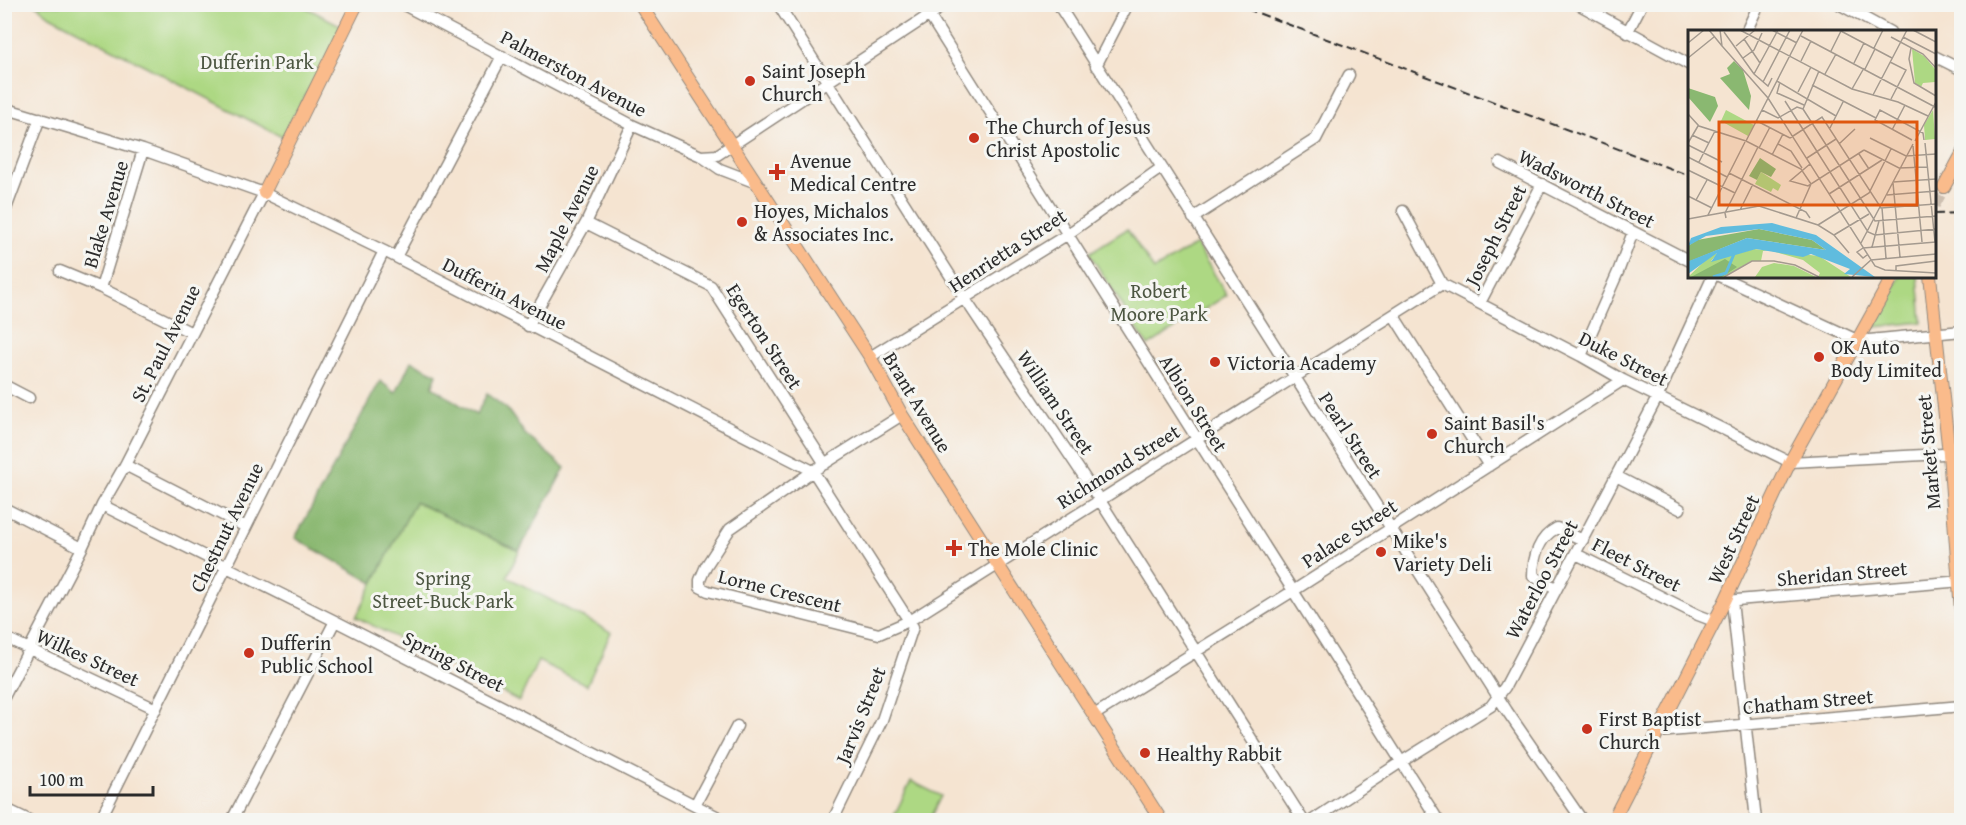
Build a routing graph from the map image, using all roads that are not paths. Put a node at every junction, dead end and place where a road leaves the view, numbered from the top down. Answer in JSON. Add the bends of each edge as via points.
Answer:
{"nodes":[{"id":1,"x":357,"y":4,"type":"edge"},
{"id":2,"x":402,"y":4,"type":"edge"},
{"id":3,"x":640,"y":4,"type":"edge"},
{"id":4,"x":778,"y":4,"type":"edge"},
{"id":5,"x":922,"y":4,"type":"edge"},
{"id":6,"x":946,"y":4,"type":"edge"},
{"id":7,"x":1058,"y":4,"type":"edge"},
{"id":8,"x":1128,"y":4,"type":"edge"},
{"id":9,"x":1578,"y":4,"type":"edge"},
{"id":10,"x":1642,"y":4,"type":"edge"},
{"id":11,"x":1760,"y":4,"type":"edge"},
{"id":12,"x":1839,"y":4,"type":"edge"},
{"id":13,"x":930,"y":16,"type":"junction"},
{"id":14,"x":1747,"y":30,"type":"edge"},
{"id":15,"x":1884,"y":30,"type":"edge"},
{"id":16,"x":1627,"y":33,"type":"junction"},
{"id":17,"x":502,"y":56,"type":"junction"},
{"id":18,"x":1936,"y":57,"type":"edge"},
{"id":19,"x":1688,"y":64,"type":"edge"},
{"id":20,"x":1096,"y":66,"type":"junction"},
{"id":21,"x":1962,"y":70,"type":"edge"},
{"id":22,"x":1349,"y":75,"type":"dead end"},
{"id":23,"x":827,"y":83,"type":"junction"},
{"id":24,"x":4,"y":108,"type":"edge"},
{"id":25,"x":40,"y":118,"type":"junction"},
{"id":26,"x":632,"y":125,"type":"junction"},
{"id":27,"x":730,"y":145,"type":"junction"},
{"id":28,"x":143,"y":150,"type":"junction"},
{"id":29,"x":1962,"y":154,"type":"edge"},
{"id":30,"x":701,"y":156,"type":"junction"},
{"id":31,"x":1500,"y":163,"type":"dead end"},
{"id":32,"x":1161,"y":168,"type":"junction"},
{"id":33,"x":754,"y":182,"type":"junction"},
{"id":34,"x":1542,"y":184,"type":"junction"},
{"id":35,"x":1944,"y":187,"type":"tunnel mouth"},
{"id":36,"x":264,"y":193,"type":"junction"},
{"id":37,"x":1403,"y":211,"type":"dead end"},
{"id":38,"x":4,"y":214,"type":"edge"},
{"id":39,"x":1193,"y":218,"type":"junction"},
{"id":40,"x":586,"y":223,"type":"junction"},
{"id":41,"x":1633,"y":232,"type":"junction"},
{"id":42,"x":1068,"y":234,"type":"junction"},
{"id":43,"x":384,"y":251,"type":"junction"},
{"id":44,"x":396,"y":257,"type":"junction"},
{"id":45,"x":1688,"y":260,"type":"edge"},
{"id":46,"x":60,"y":271,"type":"dead end"},
{"id":47,"x":1712,"y":278,"type":"edge"},
{"id":48,"x":1723,"y":278,"type":"edge"},
{"id":49,"x":1892,"y":278,"type":"edge"},
{"id":50,"x":1930,"y":278,"type":"edge"},
{"id":51,"x":1442,"y":284,"type":"junction"},
{"id":52,"x":102,"y":288,"type":"junction"},
{"id":53,"x":965,"y":299,"type":"junction"},
{"id":54,"x":1480,"y":303,"type":"junction"},
{"id":55,"x":1394,"y":316,"type":"junction"},
{"id":56,"x":528,"y":326,"type":"junction"},
{"id":57,"x":1962,"y":331,"type":"edge"},
{"id":58,"x":192,"y":333,"type":"junction"},
{"id":59,"x":1936,"y":333,"type":"junction"},
{"id":60,"x":1858,"y":341,"type":"junction"},
{"id":61,"x":1581,"y":356,"type":"junction"},
{"id":62,"x":870,"y":357,"type":"junction"},
{"id":63,"x":1294,"y":379,"type":"junction"},
{"id":64,"x":1623,"y":380,"type":"junction"},
{"id":65,"x":4,"y":385,"type":"edge"},
{"id":66,"x":1658,"y":396,"type":"junction"},
{"id":67,"x":29,"y":398,"type":"dead end"},
{"id":68,"x":902,"y":415,"type":"junction"},
{"id":69,"x":1195,"y":439,"type":"junction"},
{"id":70,"x":1955,"y":453,"type":"edge"},
{"id":71,"x":1790,"y":462,"type":"junction"},
{"id":72,"x":825,"y":464,"type":"junction"},
{"id":73,"x":125,"y":465,"type":"junction"},
{"id":74,"x":1489,"y":466,"type":"junction"},
{"id":75,"x":813,"y":471,"type":"junction"},
{"id":76,"x":1616,"y":476,"type":"junction"},
{"id":77,"x":1100,"y":499,"type":"junction"},
{"id":78,"x":102,"y":506,"type":"junction"},
{"id":79,"x":4,"y":508,"type":"edge"},
{"id":80,"x":1680,"y":509,"type":"dead end"},
{"id":81,"x":246,"y":527,"type":"junction"},
{"id":82,"x":1390,"y":528,"type":"junction"},
{"id":83,"x":1582,"y":540,"type":"junction"},
{"id":84,"x":82,"y":548,"type":"junction"},
{"id":85,"x":1576,"y":554,"type":"junction"},
{"id":86,"x":996,"y":565,"type":"junction"},
{"id":87,"x":226,"y":567,"type":"junction"},
{"id":88,"x":1960,"y":581,"type":"edge"},
{"id":89,"x":1556,"y":588,"type":"junction"},
{"id":90,"x":1293,"y":591,"type":"junction"},
{"id":91,"x":1729,"y":601,"type":"junction"},
{"id":92,"x":335,"y":621,"type":"junction"},
{"id":93,"x":909,"y":621,"type":"junction"},
{"id":94,"x":1714,"y":621,"type":"junction"},
{"id":95,"x":1962,"y":624,"type":"edge"},
{"id":96,"x":4,"y":637,"type":"edge"},
{"id":97,"x":29,"y":650,"type":"junction"},
{"id":98,"x":1197,"y":652,"type":"junction"},
{"id":99,"x":1498,"y":696,"type":"junction"},
{"id":100,"x":4,"y":697,"type":"edge"},
{"id":101,"x":1962,"y":706,"type":"edge"},
{"id":102,"x":156,"y":709,"type":"junction"},
{"id":103,"x":1094,"y":715,"type":"junction"},
{"id":104,"x":1746,"y":725,"type":"junction"},
{"id":105,"x":737,"y":726,"type":"dead end"},
{"id":106,"x":1658,"y":732,"type":"junction"},
{"id":107,"x":1401,"y":762,"type":"junction"},
{"id":108,"x":695,"y":805,"type":"junction"},
{"id":109,"x":4,"y":808,"type":"edge"},
{"id":110,"x":704,"y":816,"type":"edge"},
{"id":111,"x":29,"y":820,"type":"edge"},
{"id":112,"x":100,"y":820,"type":"edge"},
{"id":113,"x":232,"y":820,"type":"edge"},
{"id":114,"x":724,"y":820,"type":"edge"},
{"id":115,"x":833,"y":820,"type":"edge"},
{"id":116,"x":1161,"y":820,"type":"edge"},
{"id":117,"x":1303,"y":820,"type":"edge"},
{"id":118,"x":1313,"y":820,"type":"edge"},
{"id":119,"x":1438,"y":820,"type":"edge"},
{"id":120,"x":1582,"y":820,"type":"edge"},
{"id":121,"x":1613,"y":820,"type":"edge"},
{"id":122,"x":1756,"y":820,"type":"edge"}],
"edges":[{"from":1,"to":36,"type":"main road","name":"St. Paul Avenue"},
{"from":2,"to":17,"type":"street","name":"Palmerston Avenue"},
{"from":3,"to":27,"type":"main road","name":"Brant Avenue"},
{"from":4,"to":23,"type":"street","name":"William Street"},
{"from":5,"to":13,"type":"street","name":"Albion Street"},
{"from":6,"to":13,"type":"street"},
{"from":7,"to":20,"type":"street","name":"Pearl Street"},
{"from":8,"to":20,"type":"street"},
{"from":9,"to":16,"type":"street"},
{"from":10,"to":16,"type":"street"},
{"from":11,"to":14,"type":"street"},
{"from":12,"to":15,"type":"street"},
{"from":13,"to":23,"type":"street"},
{"from":13,"to":42,"type":"street","name":"Albion Street"},
{"from":16,"to":19,"type":"street"},
{"from":17,"to":26,"type":"street","name":"Palmerston Avenue"},
{"from":17,"to":44,"type":"street"},
{"from":18,"to":21,"type":"street"},
{"from":20,"to":32,"type":"street","name":"Pearl Street"},
{"from":22,"to":39,"type":"street","via":[[1316,139]]},
{"from":23,"to":27,"type":"street"},
{"from":23,"to":53,"type":"street","name":"William Street"},
{"from":24,"to":25,"type":"street","name":"Dufferin Avenue"},
{"from":25,"to":28,"type":"street","name":"Dufferin Avenue"},
{"from":25,"to":38,"type":"street"},
{"from":26,"to":30,"type":"street","name":"Palmerston Avenue"},
{"from":26,"to":40,"type":"street","name":"Maple Avenue"},
{"from":27,"to":30,"type":"street","via":[[717,154]]},
{"from":27,"to":33,"type":"main road","name":"Brant Avenue"},
{"from":28,"to":36,"type":"street","name":"Dufferin Avenue"},
{"from":28,"to":52,"type":"street","name":"Blake Avenue"},
{"from":29,"to":35,"type":"main road"},
{"from":30,"to":33,"type":"street","name":"Palmerston Avenue","via":[[720,169]]},
{"from":31,"to":34,"type":"street","name":"Wadsworth Street"},
{"from":32,"to":39,"type":"street","name":"Pearl Street"},
{"from":32,"to":42,"type":"street","name":"Henrietta Street"},
{"from":33,"to":62,"type":"main road","name":"Brant Avenue"},
{"from":34,"to":41,"type":"street","name":"Wadsworth Street"},
{"from":34,"to":54,"type":"street","name":"Joseph Street"},
{"from":36,"to":43,"type":"street","name":"Dufferin Avenue"},
{"from":36,"to":58,"type":"street","name":"St. Paul Avenue"},
{"from":37,"to":51,"type":"street"},
{"from":39,"to":63,"type":"street","name":"Pearl Street"},
{"from":40,"to":56,"type":"street","name":"Maple Avenue"},
{"from":40,"to":72,"type":"street","name":"Egerton Street","via":[[711,286]]},
{"from":41,"to":45,"type":"street","name":"Wadsworth Street"},
{"from":41,"to":61,"type":"street"},
{"from":42,"to":53,"type":"street","name":"Henrietta Street"},
{"from":42,"to":69,"type":"street","name":"Albion Street"},
{"from":43,"to":44,"type":"street","name":"Dufferin Avenue"},
{"from":43,"to":81,"type":"street","name":"Chestnut Avenue"},
{"from":44,"to":56,"type":"street","name":"Dufferin Avenue"},
{"from":46,"to":52,"type":"street","name":"Blake Avenue"},
{"from":47,"to":66,"type":"street","name":"Waterloo Street"},
{"from":48,"to":60,"type":"street"},
{"from":49,"to":60,"type":"main road","name":"West Street"},
{"from":50,"to":59,"type":"main road","name":"Market Street"},
{"from":51,"to":54,"type":"street","name":"Duke Street"},
{"from":51,"to":55,"type":"street","name":"Richmond Street"},
{"from":52,"to":58,"type":"street","name":"Blake Avenue"},
{"from":53,"to":62,"type":"street","name":"Henrietta Street"},
{"from":53,"to":77,"type":"street","name":"William Street"},
{"from":54,"to":61,"type":"street","name":"Duke Street"},
{"from":55,"to":63,"type":"street","name":"Richmond Street"},
{"from":55,"to":74,"type":"street"},
{"from":56,"to":75,"type":"street","name":"Dufferin Avenue"},
{"from":57,"to":59,"type":"street"},
{"from":58,"to":73,"type":"street","name":"St. Paul Avenue"},
{"from":59,"to":60,"type":"street"},
{"from":59,"to":70,"type":"main road","name":"Market Street"},
{"from":60,"to":71,"type":"main road","name":"West Street"},
{"from":61,"to":64,"type":"street","name":"Duke Street"},
{"from":62,"to":68,"type":"main road","name":"Brant Avenue"},
{"from":63,"to":69,"type":"street","name":"Richmond Street"},
{"from":63,"to":82,"type":"street","name":"Pearl Street"},
{"from":64,"to":66,"type":"street","name":"Duke Street"},
{"from":64,"to":74,"type":"street","name":"Palace Street"},
{"from":65,"to":67,"type":"street"},
{"from":66,"to":71,"type":"street","name":"Duke Street"},
{"from":66,"to":76,"type":"street","name":"Waterloo Street"},
{"from":68,"to":72,"type":"street","name":"Lorne Crescent"},
{"from":68,"to":86,"type":"main road","name":"Brant Avenue"},
{"from":69,"to":77,"type":"street","name":"Richmond Street"},
{"from":69,"to":90,"type":"street","name":"Albion Street"},
{"from":70,"to":71,"type":"street"},
{"from":70,"to":88,"type":"main road","name":"Market Street"},
{"from":71,"to":91,"type":"main road","name":"West Street"},
{"from":72,"to":75,"type":"street","name":"Lorne Crescent"},
{"from":73,"to":78,"type":"street","name":"St. Paul Avenue"},
{"from":73,"to":81,"type":"street"},
{"from":74,"to":82,"type":"street","name":"Palace Street"},
{"from":75,"to":93,"type":"street"},
{"from":75,"to":93,"type":"street","name":"Lorne Crescent","via":[[730,529],[706,566],[700,587],[879,634]]},
{"from":76,"to":80,"type":"street"},
{"from":76,"to":83,"type":"street","name":"Waterloo Street"},
{"from":77,"to":86,"type":"street","name":"Richmond Street"},
{"from":77,"to":98,"type":"street","name":"William Street"},
{"from":78,"to":84,"type":"street","name":"St. Paul Avenue"},
{"from":78,"to":87,"type":"street","name":"Spring Street"},
{"from":79,"to":84,"type":"street"},
{"from":81,"to":87,"type":"street","name":"Chestnut Avenue"},
{"from":82,"to":90,"type":"street","name":"Palace Street"},
{"from":82,"to":99,"type":"street","name":"Pearl Street"},
{"from":83,"to":85,"type":"street","name":"Waterloo Street"},
{"from":83,"to":89,"type":"street","via":[[1557,528],[1546,534],[1533,561],[1533,576]]},
{"from":84,"to":97,"type":"street","name":"St. Paul Avenue"},
{"from":85,"to":89,"type":"street","name":"Waterloo Street"},
{"from":85,"to":94,"type":"street","name":"Fleet Street"},
{"from":86,"to":93,"type":"street","name":"Lorne Crescent"},
{"from":86,"to":103,"type":"main road","name":"Brant Avenue"},
{"from":87,"to":92,"type":"street","name":"Spring Street"},
{"from":87,"to":102,"type":"street","name":"Chestnut Avenue"},
{"from":88,"to":91,"type":"street","name":"Sheridan Street"},
{"from":88,"to":95,"type":"main road","name":"Market Street"},
{"from":89,"to":99,"type":"street","name":"Waterloo Street"},
{"from":90,"to":98,"type":"street","name":"Palace Street"},
{"from":90,"to":107,"type":"street","name":"Albion Street"},
{"from":91,"to":94,"type":"main road","name":"West Street"},
{"from":91,"to":104,"type":"street"},
{"from":92,"to":108,"type":"street","name":"Spring Street"},
{"from":92,"to":113,"type":"street"},
{"from":93,"to":115,"type":"street","name":"Jarvis Street","via":[[913,627],[882,720]]},
{"from":94,"to":106,"type":"main road","name":"West Street"},
{"from":96,"to":97,"type":"street","name":"Wilkes Street"},
{"from":97,"to":100,"type":"street","name":"St. Paul Avenue"},
{"from":97,"to":102,"type":"street","name":"Wilkes Street"},
{"from":98,"to":103,"type":"street","name":"Palace Street"},
{"from":98,"to":117,"type":"street","name":"William Street"},
{"from":99,"to":107,"type":"street","name":"Waterloo Street","via":[[1491,706]]},
{"from":99,"to":120,"type":"street","name":"Pearl Street"},
{"from":101,"to":104,"type":"street","name":"Chatham Street"},
{"from":102,"to":112,"type":"street","name":"Chestnut Avenue"},
{"from":103,"to":116,"type":"main road","name":"Brant Avenue"},
{"from":104,"to":106,"type":"street","name":"Chatham Street"},
{"from":104,"to":122,"type":"street"},
{"from":105,"to":108,"type":"street"},
{"from":106,"to":121,"type":"main road","name":"West Street"},
{"from":107,"to":118,"type":"street","name":"Waterloo Street"},
{"from":107,"to":119,"type":"street","name":"Albion Street"},
{"from":108,"to":110,"type":"street","name":"Spring Street"},
{"from":109,"to":111,"type":"street"},
{"from":110,"to":114,"type":"street","name":"Spring Street"}]}
